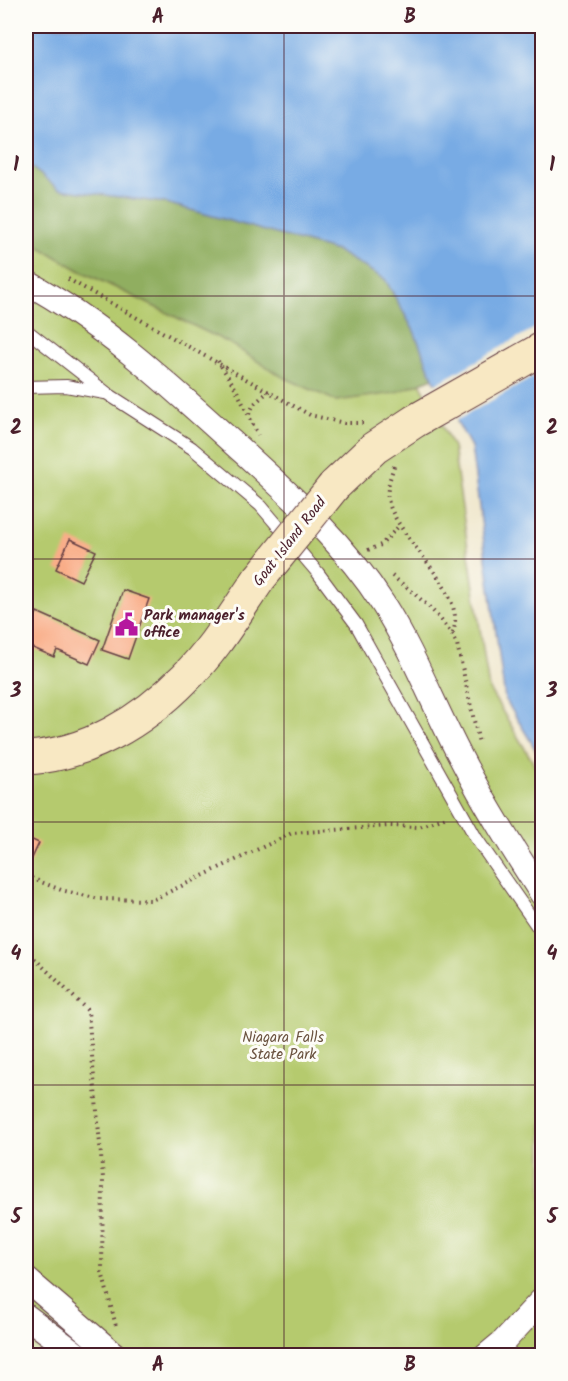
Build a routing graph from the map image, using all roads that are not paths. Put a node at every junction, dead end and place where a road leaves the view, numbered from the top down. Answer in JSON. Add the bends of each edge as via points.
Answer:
{"nodes":[{"id":1,"x":26,"y":282,"type":"edge"},
{"id":2,"x":26,"y":330,"type":"edge"},
{"id":3,"x":543,"y":349,"type":"edge"},
{"id":4,"x":26,"y":387,"type":"edge"},
{"id":5,"x":108,"y":394,"type":"junction"},
{"id":6,"x":26,"y":758,"type":"edge"},
{"id":7,"x":543,"y":894,"type":"edge"},
{"id":8,"x":543,"y":933,"type":"edge"},
{"id":9,"x":26,"y":1279,"type":"edge"},
{"id":10,"x":543,"y":1300,"type":"edge"},
{"id":11,"x":26,"y":1316,"type":"edge"},
{"id":12,"x":118,"y":1346,"type":"edge"},
{"id":13,"x":79,"y":1356,"type":"edge"},
{"id":14,"x":486,"y":1356,"type":"edge"}],
"edges":[{"from":1,"to":7,"type":"street","via":[[90,322],[158,375],[290,494],[359,567],[407,644],[461,758],[504,835]]},
{"from":2,"to":5,"type":"lane"},
{"from":3,"to":6,"type":"street","name":"Goat Island Road","bridge":true,"via":[[374,448],[334,486],[186,677],[156,704],[122,729],[81,747]]},
{"from":4,"to":5,"type":"lane","via":[[66,386]]},
{"from":5,"to":8,"type":"lane","via":[[192,448],[261,506],[311,564],[356,624],[461,812]]},
{"from":9,"to":12,"type":"street"},
{"from":10,"to":14,"type":"street"},
{"from":11,"to":13,"type":"street"}]}
